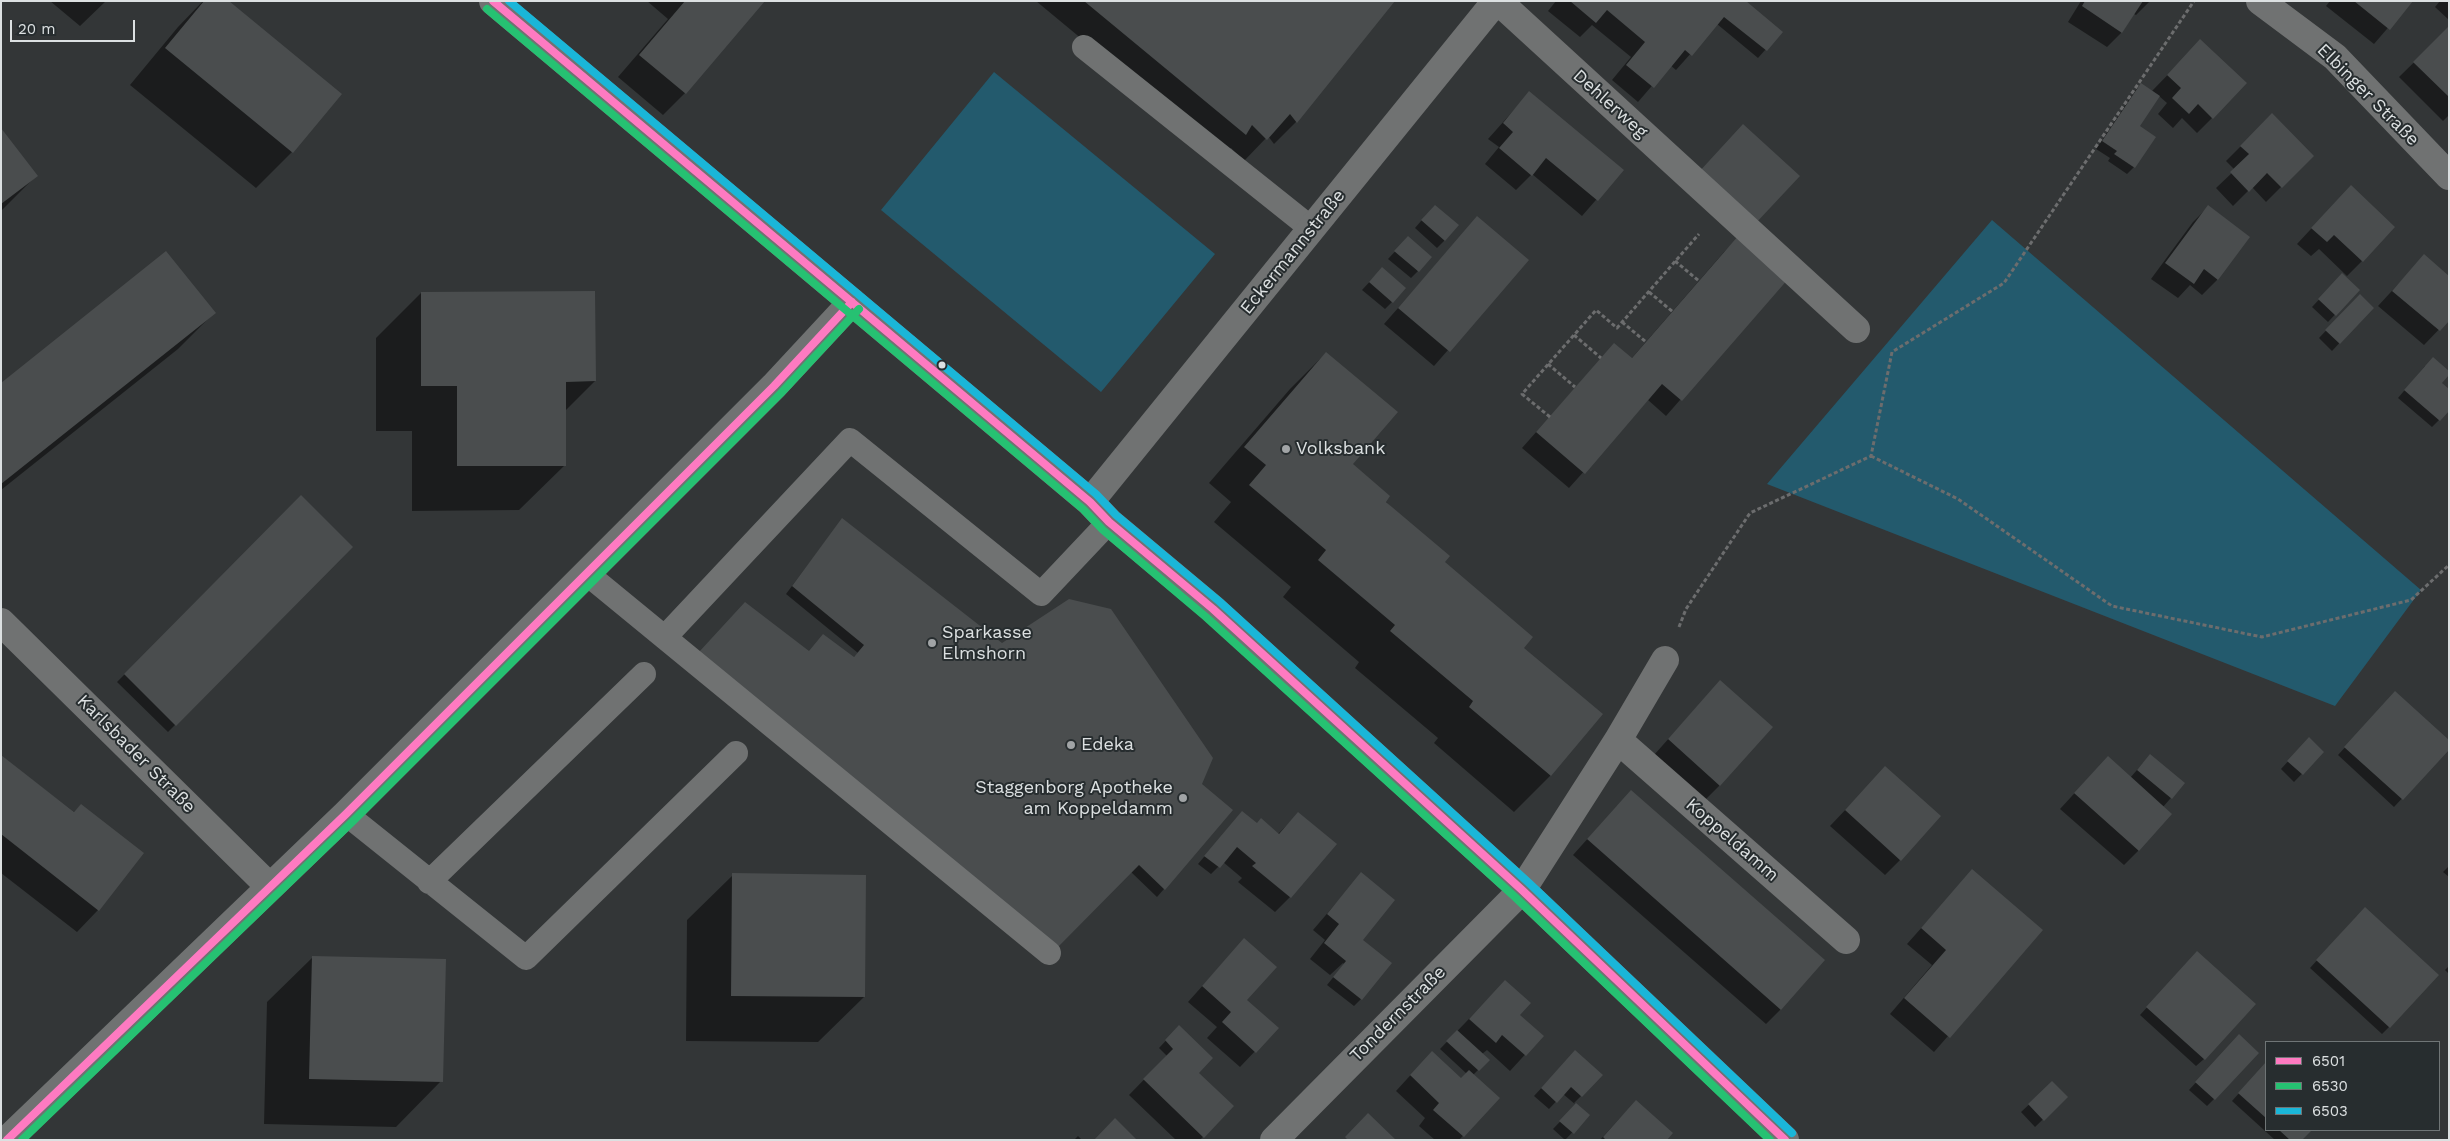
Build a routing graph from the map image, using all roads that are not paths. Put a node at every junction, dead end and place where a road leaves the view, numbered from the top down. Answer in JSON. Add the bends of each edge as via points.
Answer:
{"nodes":[{"id":1,"x":493,"y":1,"type":"edge"},
{"id":2,"x":1497,"y":1,"type":"edge"},
{"id":3,"x":2260,"y":1,"type":"edge"},
{"id":4,"x":1084,"y":47,"type":"dead end"},
{"id":5,"x":2449,"y":176,"type":"edge"},
{"id":6,"x":1312,"y":229,"type":"junction"},
{"id":7,"x":852,"y":302,"type":"junction"},
{"id":8,"x":1856,"y":329,"type":"dead end"},
{"id":9,"x":1090,"y":502,"type":"junction"},
{"id":10,"x":1109,"y":522,"type":"junction"},
{"id":11,"x":586,"y":573,"type":"junction"},
{"id":12,"x":1,"y":622,"type":"edge"},
{"id":13,"x":664,"y":637,"type":"junction"},
{"id":14,"x":1665,"y":660,"type":"road end"},
{"id":15,"x":644,"y":674,"type":"dead end"},
{"id":16,"x":1618,"y":740,"type":"junction"},
{"id":17,"x":736,"y":753,"type":"dead end"},
{"id":18,"x":346,"y":814,"type":"junction"},
{"id":19,"x":429,"y":882,"type":"junction"},
{"id":20,"x":270,"y":886,"type":"junction"},
{"id":21,"x":1522,"y":890,"type":"junction"},
{"id":22,"x":1846,"y":940,"type":"dead end"},
{"id":23,"x":1050,"y":953,"type":"dead end"},
{"id":24,"x":7,"y":1140,"type":"edge"},
{"id":25,"x":1274,"y":1140,"type":"edge"},
{"id":26,"x":1785,"y":1140,"type":"edge"}],
"edges":[{"from":1,"to":7,"type":"street"},
{"from":2,"to":6,"type":"street","name":"Eckermannstraße"},
{"from":2,"to":8,"type":"street","name":"Dehlerweg"},
{"from":3,"to":5,"type":"street","name":"Elbinger Straße","via":[[2335,57]]},
{"from":4,"to":6,"type":"lane"},
{"from":6,"to":9,"type":"street","name":"Eckermannstraße"},
{"from":7,"to":9,"type":"street"},
{"from":7,"to":11,"type":"street","via":[[774,386]]},
{"from":9,"to":10,"type":"street"},
{"from":10,"to":13,"type":"lane","via":[[1040,594],[850,440]]},
{"from":10,"to":21,"type":"street","via":[[1213,609]]},
{"from":11,"to":13,"type":"lane"},
{"from":11,"to":18,"type":"street"},
{"from":12,"to":20,"type":"street","name":"Karlsbader Straße"},
{"from":13,"to":23,"type":"lane"},
{"from":14,"to":16,"type":"street"},
{"from":15,"to":19,"type":"lane"},
{"from":16,"to":21,"type":"street"},
{"from":16,"to":22,"type":"street","name":"Koppeldamm"},
{"from":17,"to":19,"type":"lane","via":[[526,958]]},
{"from":18,"to":19,"type":"lane"},
{"from":18,"to":20,"type":"street"},
{"from":20,"to":24,"type":"street"},
{"from":21,"to":25,"type":"street","name":"Tondernstraße"},
{"from":21,"to":26,"type":"street"}]}
